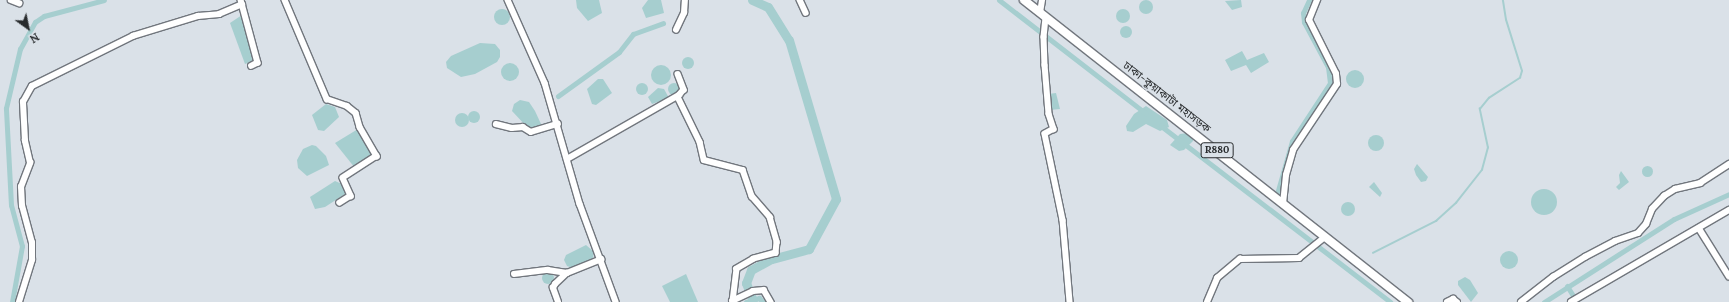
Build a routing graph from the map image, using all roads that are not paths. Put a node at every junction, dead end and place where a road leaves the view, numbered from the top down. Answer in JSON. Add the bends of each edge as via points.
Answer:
{"nodes":[{"id":1,"x":11,"y":0,"type":"edge"},
{"id":2,"x":284,"y":0,"type":"edge"},
{"id":3,"x":508,"y":0,"type":"edge"},
{"id":4,"x":685,"y":0,"type":"edge"},
{"id":5,"x":800,"y":0,"type":"edge"},
{"id":6,"x":1024,"y":0,"type":"edge"},
{"id":7,"x":1042,"y":0,"type":"edge"},
{"id":8,"x":1317,"y":0,"type":"edge"},
{"id":9,"x":241,"y":2,"type":"edge"},
{"id":10,"x":19,"y":3,"type":"dead end"},
{"id":11,"x":806,"y":13,"type":"dead end"},
{"id":12,"x":1043,"y":15,"type":"junction"},
{"id":13,"x":676,"y":30,"type":"dead end"},
{"id":14,"x":252,"y":66,"type":"dead end"},
{"id":15,"x":678,"y":74,"type":"dead end"},
{"id":16,"x":679,"y":95,"type":"junction"},
{"id":17,"x":496,"y":124,"type":"dead end"},
{"id":18,"x":558,"y":124,"type":"junction"},
{"id":19,"x":567,"y":159,"type":"junction"},
{"id":20,"x":1729,"y":164,"type":"edge"},
{"id":21,"x":340,"y":203,"type":"dead end"},
{"id":22,"x":1283,"y":204,"type":"junction"},
{"id":23,"x":1729,"y":210,"type":"edge"},
{"id":24,"x":1699,"y":228,"type":"junction"},
{"id":25,"x":1324,"y":238,"type":"junction"},
{"id":26,"x":600,"y":259,"type":"junction"},
{"id":27,"x":567,"y":273,"type":"junction"},
{"id":28,"x":514,"y":274,"type":"dead end"},
{"id":29,"x":1729,"y":276,"type":"edge"},
{"id":30,"x":732,"y":301,"type":"edge"},
{"id":31,"x":19,"y":302,"type":"edge"},
{"id":32,"x":558,"y":302,"type":"edge"},
{"id":33,"x":616,"y":302,"type":"edge"},
{"id":34,"x":771,"y":302,"type":"edge"},
{"id":35,"x":1070,"y":302,"type":"edge"},
{"id":36,"x":1207,"y":302,"type":"edge"},
{"id":37,"x":1408,"y":302,"type":"edge"},
{"id":38,"x":1447,"y":302,"type":"edge"},
{"id":39,"x":1457,"y":302,"type":"edge"},
{"id":40,"x":1521,"y":302,"type":"edge"},
{"id":41,"x":1571,"y":302,"type":"edge"}],
"edges":[{"from":1,"to":10,"type":"street"},
{"from":2,"to":21,"type":"street","via":[[327,99],[347,106],[356,113],[360,128],[377,156],[343,178],[351,196]]},
{"from":3,"to":18,"type":"street","via":[[545,83]]},
{"from":4,"to":13,"type":"street","via":[[684,12]]},
{"from":5,"to":11,"type":"street"},
{"from":6,"to":12,"type":"main road","name":"ঢাকা-কুয়াকাটা মহাসড়ক","number":"R880"},
{"from":7,"to":12,"type":"street"},
{"from":8,"to":22,"type":"street","via":[[1309,20],[1336,74],[1337,84],[1293,150],[1286,175]]},
{"from":9,"to":14,"type":"street","via":[[258,63]]},
{"from":9,"to":31,"type":"street","via":[[219,14],[203,15],[133,36],[32,86],[22,102],[25,141],[30,163],[21,187],[22,206],[32,243],[32,260]]},
{"from":12,"to":22,"type":"main road","name":"ঢাকা-কুয়াকাটা মহাসড়ক","number":"R880"},
{"from":12,"to":35,"type":"street","via":[[1049,114],[1054,129],[1045,134],[1063,220]]},
{"from":15,"to":16,"type":"street","via":[[684,90]]},
{"from":16,"to":19,"type":"street"},
{"from":16,"to":30,"type":"street","via":[[682,109],[700,142],[704,160],[743,170],[752,196],[770,217],[777,242],[776,253],[754,259],[738,269]]},
{"from":17,"to":18,"type":"street","via":[[512,128],[523,127],[531,132]]},
{"from":18,"to":19,"type":"street"},
{"from":19,"to":26,"type":"street"},
{"from":20,"to":40,"type":"street","via":[[1700,183],[1675,189],[1664,196],[1652,209],[1646,224],[1638,233],[1614,241],[1585,257],[1553,277]]},
{"from":22,"to":25,"type":"main road","name":"ঢাকা-কুয়াকাটা মহাসড়ক","number":"R880"},
{"from":23,"to":24,"type":"street"},
{"from":24,"to":29,"type":"street"},
{"from":24,"to":41,"type":"street"},
{"from":25,"to":36,"type":"street","via":[[1299,258],[1240,259],[1217,278]]},
{"from":25,"to":37,"type":"main road","name":"ঢাকা-কুয়াকাটা মহাসড়ক","number":"R880"},
{"from":26,"to":27,"type":"street"},
{"from":26,"to":33,"type":"street"},
{"from":27,"to":28,"type":"street","via":[[548,270]]},
{"from":27,"to":32,"type":"street","via":[[553,288]]},
{"from":30,"to":34,"type":"street","via":[[764,290]]},
{"from":38,"to":39,"type":"street","via":[[1453,299]]}]}
